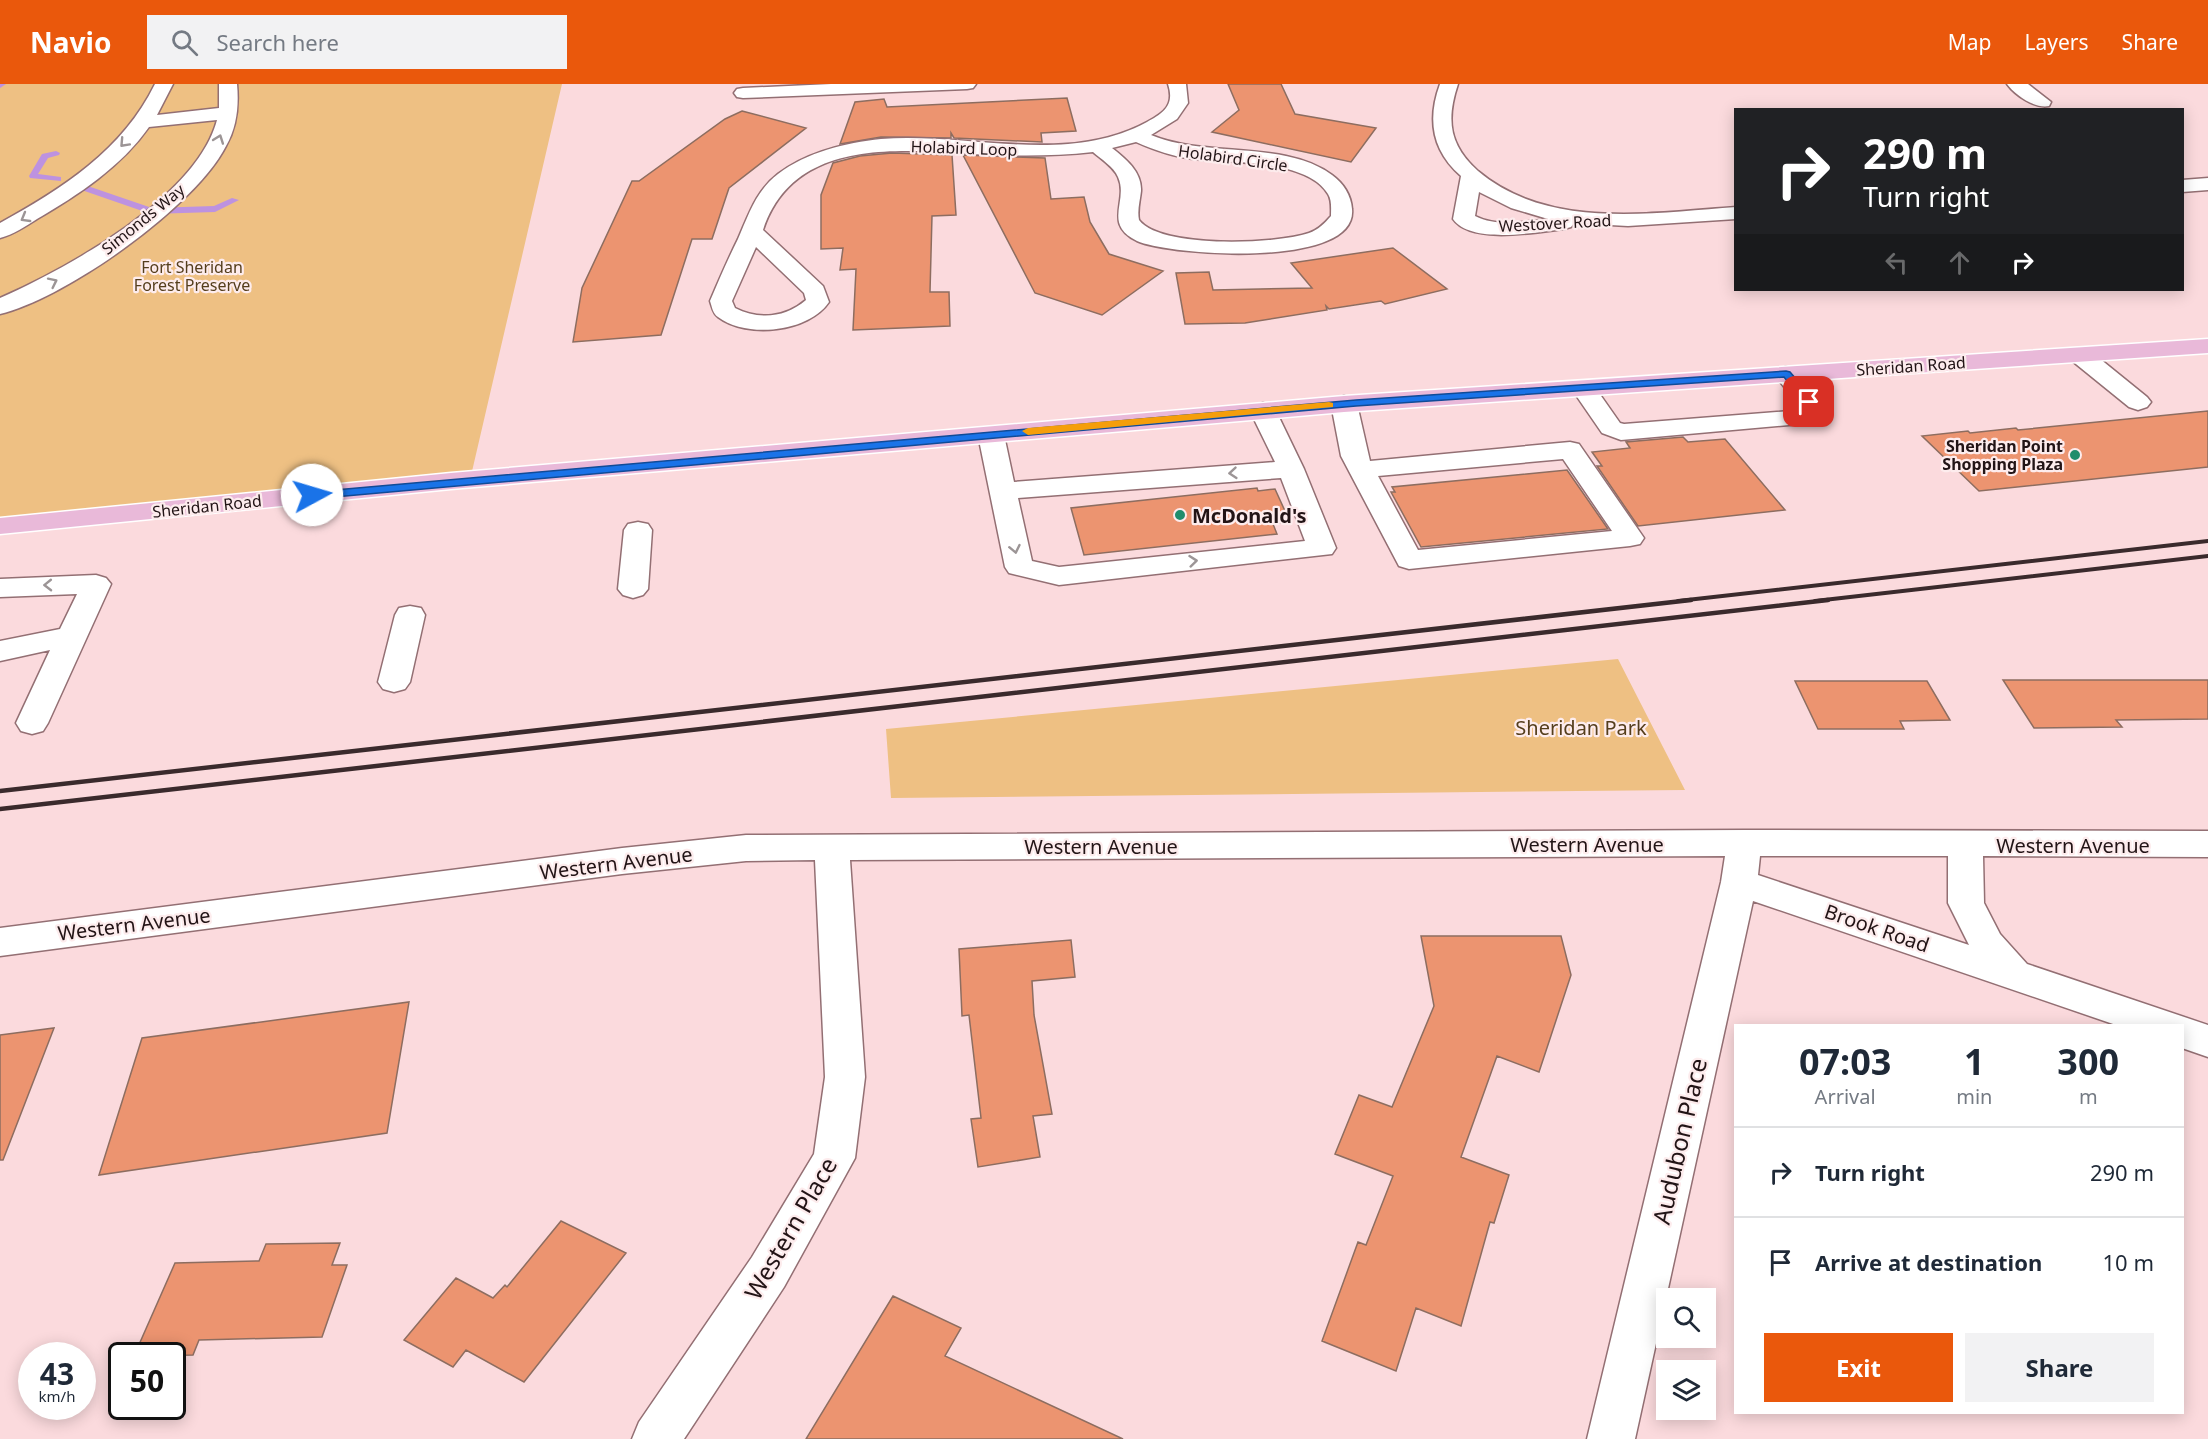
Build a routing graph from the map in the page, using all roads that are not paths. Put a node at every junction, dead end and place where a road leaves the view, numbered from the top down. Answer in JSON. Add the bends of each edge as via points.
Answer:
{"nodes":[{"id":1,"x":164,"y":84,"type":"edge"},
{"id":2,"x":228,"y":84,"type":"edge"},
{"id":3,"x":967,"y":84,"type":"edge"},
{"id":4,"x":1177,"y":84,"type":"edge"},
{"id":5,"x":1449,"y":84,"type":"edge"},
{"id":6,"x":2016,"y":84,"type":"edge"},
{"id":7,"x":743,"y":93,"type":"dead end"},
{"id":8,"x":2042,"y":102,"type":"dead end"},
{"id":9,"x":228,"y":113,"type":"junction"},
{"id":10,"x":143,"y":122,"type":"junction"},
{"id":11,"x":1136,"y":135,"type":"junction"},
{"id":12,"x":1097,"y":145,"type":"junction"},
{"id":13,"x":1471,"y":176,"type":"junction"},
{"id":14,"x":2208,"y":184,"type":"edge"},
{"id":15,"x":2184,"y":186,"type":"edge"},
{"id":16,"x":1734,"y":213,"type":"edge"},
{"id":17,"x":1620,"y":219,"type":"junction"},
{"id":18,"x":752,"y":231,"type":"junction"},
{"id":19,"x":0,"y":232,"type":"edge"},
{"id":20,"x":0,"y":308,"type":"edge"},
{"id":21,"x":2208,"y":346,"type":"edge"},
{"id":22,"x":2080,"y":355,"type":"junction"},
{"id":23,"x":1786,"y":374,"type":"junction"},
{"id":24,"x":1583,"y":388,"type":"junction"},
{"id":25,"x":2138,"y":402,"type":"dead end"},
{"id":26,"x":1344,"y":404,"type":"junction"},
{"id":27,"x":1263,"y":411,"type":"junction"},
{"id":28,"x":991,"y":435,"type":"junction"},
{"id":29,"x":1291,"y":469,"type":"junction"},
{"id":30,"x":1362,"y":470,"type":"junction"},
{"id":31,"x":1003,"y":491,"type":"junction"},
{"id":32,"x":0,"y":526,"type":"edge"},
{"id":33,"x":638,"y":530,"type":"dead end"},
{"id":34,"x":0,"y":588,"type":"edge"},
{"id":35,"x":633,"y":589,"type":"dead end"},
{"id":36,"x":410,"y":615,"type":"dead end"},
{"id":37,"x":72,"y":636,"type":"junction"},
{"id":38,"x":0,"y":651,"type":"edge"},
{"id":39,"x":394,"y":682,"type":"dead end"},
{"id":40,"x":32,"y":723,"type":"dead end"},
{"id":41,"x":2208,"y":844,"type":"edge"},
{"id":42,"x":1965,"y":845,"type":"junction"},
{"id":43,"x":832,"y":847,"type":"junction"},
{"id":44,"x":1741,"y":862,"type":"junction"},
{"id":45,"x":0,"y":942,"type":"edge"},
{"id":46,"x":2014,"y":975,"type":"junction"},
{"id":47,"x":2159,"y":1024,"type":"edge"},
{"id":48,"x":2184,"y":1033,"type":"edge"},
{"id":49,"x":2208,"y":1041,"type":"edge"},
{"id":50,"x":656,"y":1439,"type":"edge"},
{"id":51,"x":1611,"y":1439,"type":"edge"}],
"edges":[{"from":1,"to":10,"type":"street"},
{"from":2,"to":9,"type":"street","name":"Simonds Way"},
{"from":3,"to":7,"type":"street"},
{"from":4,"to":11,"type":"street","name":"Holabird Loop","via":[[1179,105],[1157,126]]},
{"from":5,"to":13,"type":"street","name":"Westover Road","via":[[1442,130],[1448,151]]},
{"from":6,"to":8,"type":"street"},
{"from":9,"to":10,"type":"street"},
{"from":20,"to":9,"type":"street","name":"Simonds Way","one_way":true,"via":[[66,275],[125,236],[186,184],[216,147]]},
{"from":10,"to":19,"type":"street","one_way":true,"via":[[102,165]]},
{"from":11,"to":12,"type":"street","name":"Holabird Loop"},
{"from":11,"to":12,"type":"street","name":"Holabird Circle","via":[[1170,149],[1266,159],[1320,176],[1336,190],[1342,217],[1333,229],[1317,238],[1291,243],[1205,248],[1159,243],[1132,227],[1126,215],[1132,193],[1129,178]]},
{"from":12,"to":18,"type":"street","name":"Holabird Loop","via":[[1027,150],[883,145],[828,155],[802,166],[771,192],[761,205]]},
{"from":13,"to":17,"type":"street","name":"Westover Road","via":[[1488,190],[1548,212]]},
{"from":13,"to":17,"type":"street","name":"Westover Road","via":[[1464,219],[1474,225],[1498,228]]},
{"from":14,"to":15,"type":"street"},
{"from":16,"to":17,"type":"street","name":"Westover Road"},
{"from":18,"to":18,"type":"street","name":"Holabird Loop","via":[[721,301],[724,312],[736,320],[776,323],[810,311],[818,302],[815,291]]},
{"from":21,"to":22,"type":"main road","name":"Sheridan Road"},
{"from":22,"to":23,"type":"main road","name":"Sheridan Road"},
{"from":22,"to":25,"type":"street"},
{"from":23,"to":24,"type":"main road","name":"Sheridan Road"},
{"from":23,"to":24,"type":"street","via":[[1817,412],[1814,417],[1621,432],[1611,428]]},
{"from":24,"to":26,"type":"main road","name":"Sheridan Road"},
{"from":26,"to":27,"type":"main road","name":"Sheridan Road"},
{"from":26,"to":30,"type":"street","via":[[1354,456]]},
{"from":27,"to":28,"type":"main road","name":"Sheridan Road"},
{"from":27,"to":29,"type":"street"},
{"from":28,"to":31,"type":"street"},
{"from":28,"to":32,"type":"main road","name":"Sheridan Road","via":[[451,481]]},
{"from":29,"to":31,"type":"street","one_way":true},
{"from":31,"to":29,"type":"street","one_way":true,"via":[[1019,567],[1059,576],[1322,548]]},
{"from":30,"to":30,"type":"street","via":[[1409,560],[1630,538],[1570,450]]},
{"from":33,"to":35,"type":"street"},
{"from":37,"to":34,"type":"street","one_way":true,"via":[[96,584]]},
{"from":36,"to":39,"type":"street"},
{"from":37,"to":38,"type":"street"},
{"from":37,"to":40,"type":"street"},
{"from":41,"to":42,"type":"street","name":"Western Avenue"},
{"from":42,"to":44,"type":"street","name":"Western Avenue"},
{"from":42,"to":46,"type":"street","name":"Brook Road","via":[[1966,903],[1986,944]]},
{"from":43,"to":44,"type":"street","name":"Western Avenue"},
{"from":43,"to":45,"type":"street","name":"Western Avenue","via":[[746,848],[622,861]]},
{"from":43,"to":50,"type":"street","name":"Western Place","via":[[846,1077],[834,1158],[768,1272]]},
{"from":44,"to":46,"type":"street","name":"Brook Road"},
{"from":44,"to":51,"type":"street","name":"Audubon Place"},
{"from":46,"to":47,"type":"street","name":"Brook Road"},
{"from":48,"to":49,"type":"street"}]}
